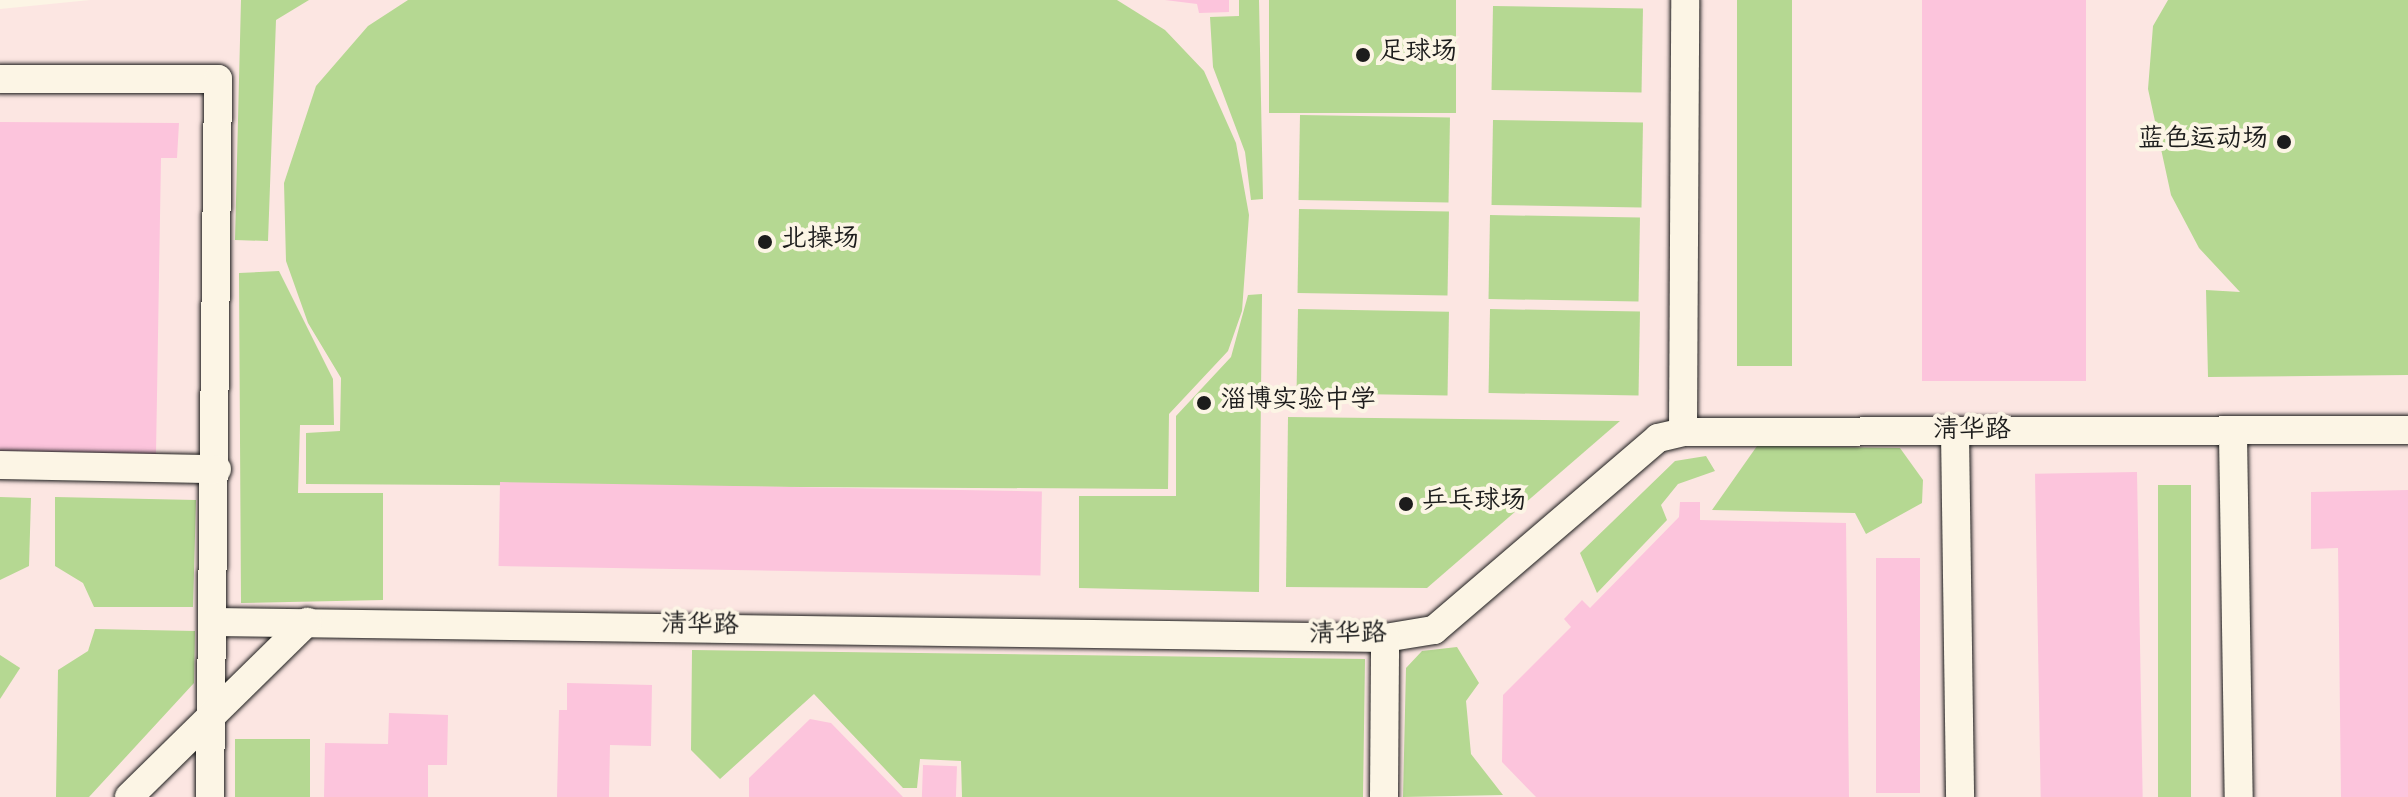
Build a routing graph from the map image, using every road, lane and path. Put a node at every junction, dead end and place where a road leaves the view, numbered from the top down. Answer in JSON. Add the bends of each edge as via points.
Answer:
{"nodes":[{"id":1,"x":1685,"y":0,"type":"edge"},
{"id":2,"x":0,"y":79,"type":"edge"},
{"id":3,"x":2408,"y":430,"type":"edge"},
{"id":4,"x":1683,"y":432,"type":"junction"},
{"id":5,"x":1955,"y":433,"type":"junction"},
{"id":6,"x":2233,"y":435,"type":"junction"},
{"id":7,"x":0,"y":465,"type":"edge"},
{"id":8,"x":217,"y":469,"type":"junction"},
{"id":9,"x":215,"y":622,"type":"junction"},
{"id":10,"x":307,"y":622,"type":"junction"},
{"id":11,"x":1385,"y":638,"type":"junction"},
{"id":12,"x":212,"y":722,"type":"junction"},
{"id":13,"x":129,"y":797,"type":"edge"},
{"id":14,"x":210,"y":797,"type":"edge"},
{"id":15,"x":1384,"y":797,"type":"edge"},
{"id":16,"x":1960,"y":797,"type":"edge"},
{"id":17,"x":2239,"y":797,"type":"edge"}],
"edges":[{"from":1,"to":4,"type":"street"},
{"from":2,"to":8,"type":"street","via":[[218,79]]},
{"from":3,"to":6,"type":"street","name":"清华路"},
{"from":4,"to":5,"type":"street","name":"清华路"},
{"from":4,"to":11,"type":"street","name":"清华路","via":[[1658,438],[1434,630]]},
{"from":5,"to":6,"type":"street","name":"清华路"},
{"from":5,"to":16,"type":"street"},
{"from":6,"to":17,"type":"street"},
{"from":7,"to":8,"type":"street"},
{"from":8,"to":9,"type":"street"},
{"from":9,"to":10,"type":"street","name":"清华路"},
{"from":9,"to":12,"type":"street"},
{"from":10,"to":11,"type":"street","name":"清华路"},
{"from":10,"to":12,"type":"street"},
{"from":11,"to":15,"type":"street"},
{"from":12,"to":13,"type":"street"},
{"from":12,"to":14,"type":"street"}]}
